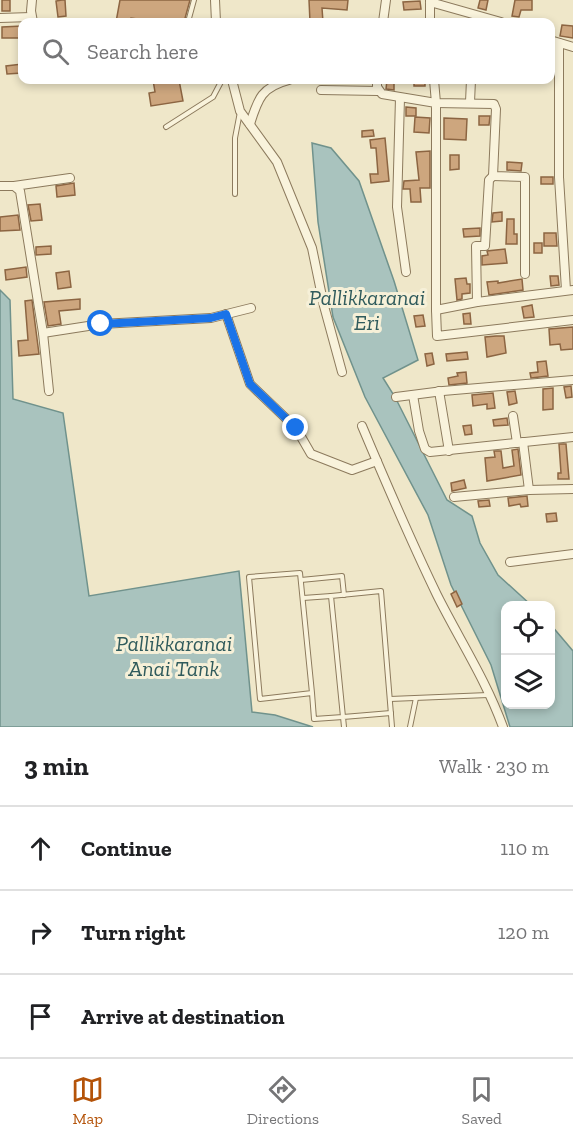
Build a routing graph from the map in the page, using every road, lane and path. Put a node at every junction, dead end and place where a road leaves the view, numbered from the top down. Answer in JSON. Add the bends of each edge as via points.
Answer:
{"nodes":[{"id":1,"x":32,"y":0,"type":"edge"},
{"id":2,"x":194,"y":0,"type":"edge"},
{"id":3,"x":215,"y":0,"type":"edge"},
{"id":4,"x":386,"y":0,"type":"edge"},
{"id":5,"x":430,"y":1,"type":"edge"},
{"id":6,"x":0,"y":18,"type":"edge"},
{"id":7,"x":32,"y":18,"type":"edge"},
{"id":8,"x":189,"y":18,"type":"edge"},
{"id":9,"x":216,"y":18,"type":"edge"},
{"id":10,"x":384,"y":18,"type":"edge"},
{"id":11,"x":430,"y":18,"type":"edge"},
{"id":12,"x":487,"y":18,"type":"edge"},
{"id":13,"x":18,"y":19,"type":"edge"},
{"id":14,"x":555,"y":42,"type":"edge"},
{"id":15,"x":559,"y":43,"type":"junction"},
{"id":16,"x":573,"y":48,"type":"edge"},
{"id":17,"x":220,"y":84,"type":"edge"},
{"id":18,"x":233,"y":84,"type":"edge"},
{"id":19,"x":273,"y":84,"type":"edge"},
{"id":20,"x":377,"y":84,"type":"edge"},
{"id":21,"x":434,"y":84,"type":"edge"},
{"id":22,"x":471,"y":84,"type":"edge"},
{"id":23,"x":321,"y":90,"type":"dead end"},
{"id":24,"x":378,"y":91,"type":"junction"},
{"id":25,"x":400,"y":98,"type":"junction"},
{"id":26,"x":470,"y":102,"type":"junction"},
{"id":27,"x":436,"y":103,"type":"junction"},
{"id":28,"x":240,"y":111,"type":"junction"},
{"id":29,"x":250,"y":124,"type":"junction"},
{"id":30,"x":166,"y":127,"type":"dead end"},
{"id":31,"x":493,"y":176,"type":"junction"},
{"id":32,"x":70,"y":178,"type":"dead end"},
{"id":33,"x":0,"y":186,"type":"edge"},
{"id":34,"x":14,"y":186,"type":"junction"},
{"id":35,"x":235,"y":194,"type":"dead end"},
{"id":36,"x":405,"y":272,"type":"dead end"},
{"id":37,"x":525,"y":274,"type":"dead end"},
{"id":38,"x":570,"y":290,"type":"edge"},
{"id":39,"x":477,"y":302,"type":"junction"},
{"id":40,"x":251,"y":308,"type":"dead end"},
{"id":41,"x":436,"y":310,"type":"junction"},
{"id":42,"x":226,"y":314,"type":"junction"},
{"id":43,"x":573,"y":320,"type":"edge"},
{"id":44,"x":43,"y":333,"type":"junction"},
{"id":45,"x":342,"y":372,"type":"dead end"},
{"id":46,"x":573,"y":380,"type":"edge"},
{"id":47,"x":50,"y":391,"type":"dead end"},
{"id":48,"x":439,"y":392,"type":"junction"},
{"id":49,"x":413,"y":395,"type":"junction"},
{"id":50,"x":396,"y":397,"type":"dead end"},
{"id":51,"x":513,"y":416,"type":"dead end"},
{"id":52,"x":362,"y":426,"type":"dead end"},
{"id":53,"x":573,"y":437,"type":"edge"},
{"id":54,"x":520,"y":442,"type":"junction"},
{"id":55,"x":449,"y":451,"type":"junction"},
{"id":56,"x":377,"y":461,"type":"junction"},
{"id":57,"x":529,"y":489,"type":"junction"},
{"id":58,"x":573,"y":489,"type":"edge"},
{"id":59,"x":454,"y":497,"type":"dead end"},
{"id":60,"x":573,"y":554,"type":"edge"},
{"id":61,"x":510,"y":562,"type":"dead end"},
{"id":62,"x":301,"y":580,"type":"junction"},
{"id":63,"x":344,"y":595,"type":"junction"},
{"id":64,"x":331,"y":596,"type":"junction"},
{"id":65,"x":303,"y":598,"type":"junction"},
{"id":66,"x":312,"y":693,"type":"junction"},
{"id":67,"x":491,"y":694,"type":"junction"},
{"id":68,"x":416,"y":698,"type":"junction"},
{"id":69,"x":390,"y":699,"type":"junction"},
{"id":70,"x":391,"y":713,"type":"junction"},
{"id":71,"x":343,"y":717,"type":"junction"},
{"id":72,"x":344,"y":727,"type":"edge"},
{"id":73,"x":392,"y":727,"type":"edge"},
{"id":74,"x":410,"y":727,"type":"edge"},
{"id":75,"x":503,"y":727,"type":"edge"}],
"edges":[{"from":1,"to":7,"type":"street"},
{"from":2,"to":8,"type":"lane"},
{"from":3,"to":9,"type":"street"},
{"from":4,"to":10,"type":"street"},
{"from":5,"to":11,"type":"street"},
{"from":5,"to":12,"type":"street"},
{"from":6,"to":13,"type":"street"},
{"from":14,"to":15,"type":"street"},
{"from":15,"to":16,"type":"street"},
{"from":15,"to":38,"type":"street","via":[[559,177]]},
{"from":17,"to":30,"type":"lane","via":[[213,97]]},
{"from":18,"to":28,"type":"street"},
{"from":19,"to":29,"type":"street","via":[[260,97]]},
{"from":20,"to":24,"type":"street"},
{"from":21,"to":27,"type":"street"},
{"from":22,"to":26,"type":"street"},
{"from":23,"to":24,"type":"street"},
{"from":24,"to":25,"type":"street"},
{"from":25,"to":27,"type":"street"},
{"from":25,"to":36,"type":"street","via":[[397,207]]},
{"from":26,"to":27,"type":"street"},
{"from":26,"to":31,"type":"street","via":[[494,104],[496,109]]},
{"from":27,"to":41,"type":"street"},
{"from":28,"to":29,"type":"street"},
{"from":28,"to":35,"type":"lane","via":[[235,138]]},
{"from":29,"to":45,"type":"street","via":[[277,162],[312,248]]},
{"from":31,"to":37,"type":"street","via":[[525,177]]},
{"from":31,"to":39,"type":"street","via":[[489,180],[485,246],[476,246]]},
{"from":32,"to":34,"type":"street"},
{"from":33,"to":34,"type":"street"},
{"from":34,"to":44,"type":"street","via":[[20,191]]},
{"from":38,"to":39,"type":"street"},
{"from":39,"to":41,"type":"street"},
{"from":40,"to":42,"type":"street"},
{"from":41,"to":43,"type":"street","via":[[436,336]]},
{"from":42,"to":44,"type":"street"},
{"from":42,"to":56,"type":"street","via":[[250,384],[296,428],[311,454],[352,470]]},
{"from":44,"to":47,"type":"street"},
{"from":46,"to":48,"type":"street"},
{"from":48,"to":49,"type":"street"},
{"from":48,"to":55,"type":"street"},
{"from":49,"to":50,"type":"street"},
{"from":49,"to":55,"type":"street","via":[[425,449],[430,453]]},
{"from":51,"to":54,"type":"street"},
{"from":52,"to":56,"type":"street"},
{"from":53,"to":54,"type":"street"},
{"from":54,"to":55,"type":"street"},
{"from":54,"to":57,"type":"street"},
{"from":56,"to":67,"type":"street","via":[[433,586]]},
{"from":57,"to":58,"type":"street"},
{"from":57,"to":59,"type":"street"},
{"from":60,"to":61,"type":"street"},
{"from":62,"to":63,"type":"lane","via":[[342,576]]},
{"from":62,"to":65,"type":"lane"},
{"from":62,"to":66,"type":"lane","via":[[300,573],[249,577],[260,699]]},
{"from":63,"to":64,"type":"lane"},
{"from":63,"to":69,"type":"lane","via":[[381,591]]},
{"from":64,"to":65,"type":"lane"},
{"from":64,"to":71,"type":"lane"},
{"from":65,"to":66,"type":"lane"},
{"from":66,"to":71,"type":"lane","via":[[314,719]]},
{"from":67,"to":68,"type":"lane"},
{"from":67,"to":75,"type":"street"},
{"from":68,"to":69,"type":"lane"},
{"from":68,"to":74,"type":"lane"},
{"from":69,"to":70,"type":"lane"},
{"from":70,"to":71,"type":"lane"},
{"from":70,"to":73,"type":"lane"},
{"from":71,"to":72,"type":"lane"}]}
